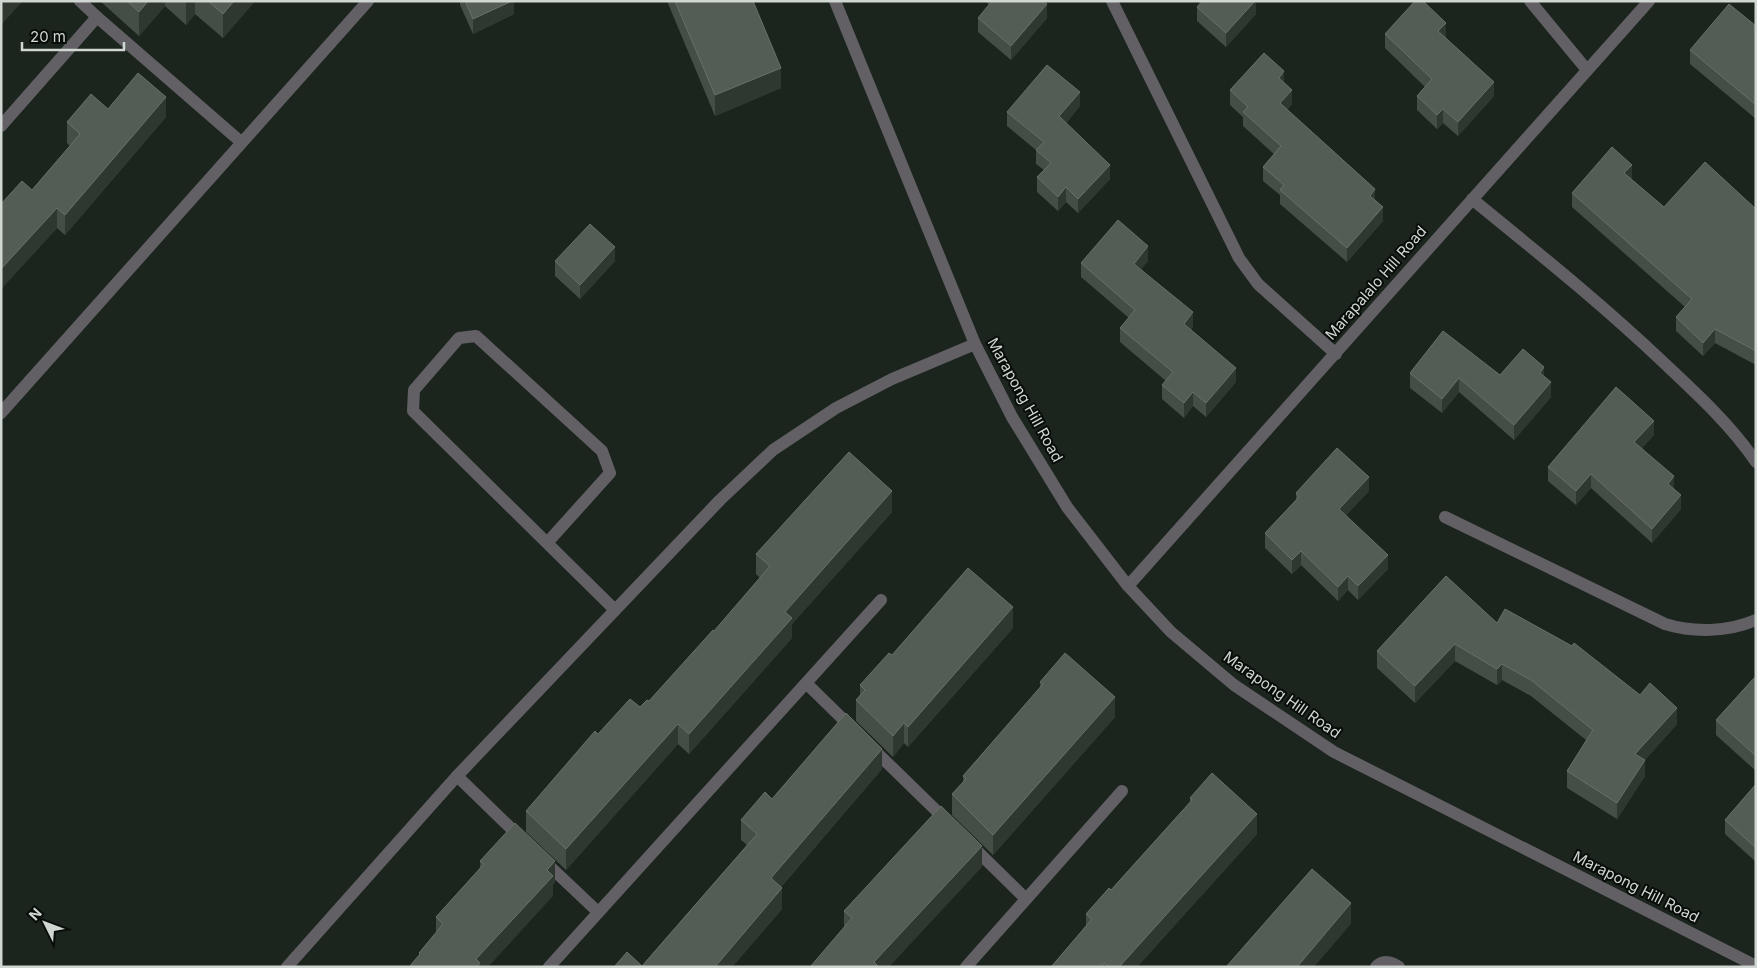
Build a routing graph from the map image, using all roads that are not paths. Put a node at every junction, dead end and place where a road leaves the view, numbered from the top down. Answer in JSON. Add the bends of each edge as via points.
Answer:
{"nodes":[{"id":1,"x":80,"y":1,"type":"edge"},
{"id":2,"x":368,"y":1,"type":"edge"},
{"id":3,"x":835,"y":1,"type":"edge"},
{"id":4,"x":1112,"y":1,"type":"edge"},
{"id":5,"x":1530,"y":1,"type":"edge"},
{"id":6,"x":1649,"y":1,"type":"edge"},
{"id":7,"x":97,"y":17,"type":"junction"},
{"id":8,"x":1587,"y":70,"type":"junction"},
{"id":9,"x":1,"y":126,"type":"edge"},
{"id":10,"x":241,"y":142,"type":"junction"},
{"id":11,"x":1472,"y":199,"type":"junction"},
{"id":12,"x":976,"y":344,"type":"junction"},
{"id":13,"x":1336,"y":354,"type":"junction"},
{"id":14,"x":1,"y":413,"type":"edge"},
{"id":15,"x":1756,"y":462,"type":"edge"},
{"id":16,"x":1445,"y":517,"type":"dead end"},
{"id":17,"x":547,"y":543,"type":"junction"},
{"id":18,"x":1128,"y":586,"type":"junction"},
{"id":19,"x":881,"y":600,"type":"dead end"},
{"id":20,"x":615,"y":610,"type":"junction"},
{"id":21,"x":1756,"y":620,"type":"edge"},
{"id":22,"x":806,"y":683,"type":"junction"},
{"id":23,"x":457,"y":776,"type":"junction"},
{"id":24,"x":1122,"y":791,"type":"dead end"},
{"id":25,"x":1026,"y":899,"type":"junction"},
{"id":26,"x":598,"y":912,"type":"junction"},
{"id":27,"x":1756,"y":966,"type":"edge"},
{"id":28,"x":287,"y":967,"type":"edge"},
{"id":29,"x":549,"y":967,"type":"edge"},
{"id":30,"x":966,"y":967,"type":"edge"},
{"id":31,"x":1376,"y":967,"type":"edge"},
{"id":32,"x":1399,"y":967,"type":"edge"}],
"edges":[{"from":1,"to":7,"type":"street"},
{"from":2,"to":10,"type":"street"},
{"from":3,"to":12,"type":"street","name":"Marapong Hill Road"},
{"from":4,"to":13,"type":"street","via":[[1239,258],[1264,290]]},
{"from":5,"to":8,"type":"street"},
{"from":6,"to":8,"type":"street","name":"Marapalalo Hill Road"},
{"from":7,"to":9,"type":"street"},
{"from":7,"to":10,"type":"street"},
{"from":8,"to":11,"type":"street","name":"Marapalalo Hill Road"},
{"from":10,"to":14,"type":"street"},
{"from":11,"to":13,"type":"street","name":"Marapalalo Hill Road"},
{"from":11,"to":15,"type":"street","via":[[1607,309],[1699,395]]},
{"from":12,"to":18,"type":"street","name":"Marapong Hill Road","via":[[1012,417],[1067,507]]},
{"from":12,"to":20,"type":"street","via":[[884,383],[836,408],[773,450],[720,500]]},
{"from":13,"to":18,"type":"street","name":"Marapalalo Hill Road"},
{"from":16,"to":21,"type":"street","via":[[1682,630],[1703,631]]},
{"from":17,"to":17,"type":"street","via":[[413,412],[414,390],[459,338],[476,336],[602,450],[610,473]]},
{"from":17,"to":20,"type":"street"},
{"from":18,"to":27,"type":"street","name":"Marapong Hill Road","via":[[1171,632],[1234,685],[1334,752]]},
{"from":19,"to":22,"type":"street"},
{"from":20,"to":23,"type":"street"},
{"from":22,"to":25,"type":"street"},
{"from":22,"to":26,"type":"street"},
{"from":23,"to":26,"type":"street"},
{"from":23,"to":28,"type":"street"},
{"from":24,"to":25,"type":"street"},
{"from":25,"to":30,"type":"street"},
{"from":26,"to":29,"type":"street"},
{"from":31,"to":32,"type":"street","via":[[1379,963],[1388,962]]}]}
